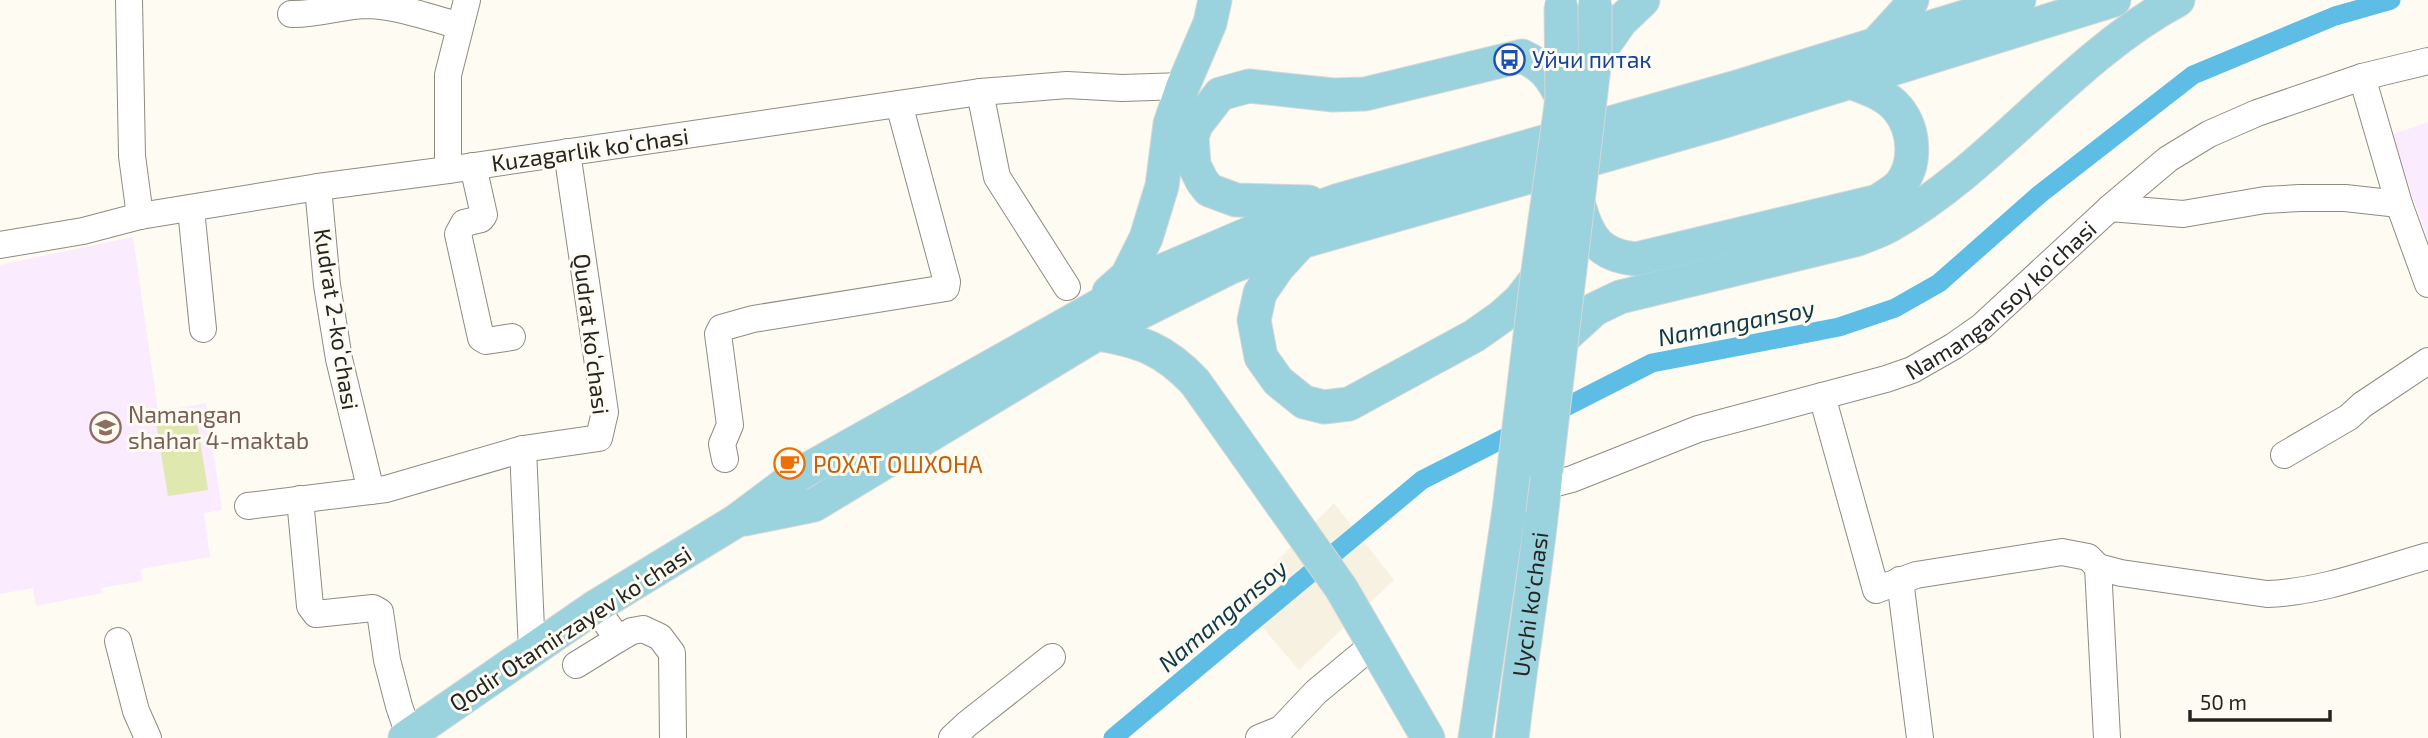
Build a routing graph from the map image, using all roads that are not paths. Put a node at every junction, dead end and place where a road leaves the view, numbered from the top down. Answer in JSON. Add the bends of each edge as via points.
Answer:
{"nodes":[{"id":1,"x":129,"y":0,"type":"edge"},
{"id":2,"x":467,"y":0,"type":"edge"},
{"id":3,"x":1215,"y":0,"type":"edge"},
{"id":4,"x":1643,"y":0,"type":"edge"},
{"id":5,"x":1912,"y":0,"type":"edge"},
{"id":6,"x":2019,"y":0,"type":"edge"},
{"id":7,"x":2114,"y":0,"type":"edge"},
{"id":8,"x":2178,"y":0,"type":"edge"},
{"id":9,"x":1595,"y":2,"type":"edge"},
{"id":10,"x":1561,"y":3,"type":"edge"},
{"id":11,"x":291,"y":13,"type":"dead end"},
{"id":12,"x":460,"y":26,"type":"junction"},
{"id":13,"x":1875,"y":45,"type":"junction"},
{"id":14,"x":1595,"y":58,"type":"junction"},
{"id":15,"x":2428,"y":61,"type":"edge"},
{"id":16,"x":2362,"y":77,"type":"junction"},
{"id":17,"x":1850,"y":82,"type":"junction"},
{"id":18,"x":1183,"y":86,"type":"junction"},
{"id":19,"x":980,"y":92,"type":"junction"},
{"id":20,"x":1562,"y":98,"type":"junction"},
{"id":21,"x":899,"y":104,"type":"junction"},
{"id":22,"x":567,"y":152,"type":"junction"},
{"id":23,"x":460,"y":168,"type":"junction"},
{"id":24,"x":318,"y":187,"type":"junction"},
{"id":25,"x":1339,"y":200,"type":"junction"},
{"id":26,"x":1579,"y":205,"type":"junction"},
{"id":27,"x":2399,"y":205,"type":"junction"},
{"id":28,"x":2110,"y":208,"type":"junction"},
{"id":29,"x":191,"y":209,"type":"junction"},
{"id":30,"x":140,"y":216,"type":"junction"},
{"id":31,"x":1301,"y":242,"type":"junction"},
{"id":32,"x":0,"y":245,"type":"edge"},
{"id":33,"x":1537,"y":278,"type":"junction"},
{"id":34,"x":2428,"y":284,"type":"edge"},
{"id":35,"x":1067,"y":287,"type":"dead end"},
{"id":36,"x":1087,"y":327,"type":"junction"},
{"id":37,"x":203,"y":329,"type":"dead end"},
{"id":38,"x":512,"y":337,"type":"dead end"},
{"id":39,"x":1563,"y":338,"type":"junction"},
{"id":40,"x":2428,"y":360,"type":"edge"},
{"id":41,"x":1822,"y":396,"type":"junction"},
{"id":42,"x":523,"y":449,"type":"junction"},
{"id":43,"x":2284,"y":455,"type":"dead end"},
{"id":44,"x":724,"y":459,"type":"dead end"},
{"id":45,"x":1546,"y":478,"type":"junction"},
{"id":46,"x":371,"y":491,"type":"junction"},
{"id":47,"x":300,"y":499,"type":"junction"},
{"id":48,"x":248,"y":506,"type":"dead end"},
{"id":49,"x":2427,"y":558,"type":"edge"},
{"id":50,"x":2098,"y":567,"type":"junction"},
{"id":51,"x":1900,"y":580,"type":"junction"},
{"id":52,"x":595,"y":607,"type":"junction"},
{"id":53,"x":618,"y":639,"type":"junction"},
{"id":54,"x":118,"y":641,"type":"dead end"},
{"id":55,"x":1374,"y":644,"type":"junction"},
{"id":56,"x":532,"y":651,"type":"junction"},
{"id":57,"x":1052,"y":657,"type":"dead end"},
{"id":58,"x":1486,"y":661,"type":"junction"},
{"id":59,"x":576,"y":665,"type":"dead end"},
{"id":60,"x":1520,"y":666,"type":"junction"},
{"id":61,"x":1271,"y":735,"type":"edge"},
{"id":62,"x":407,"y":736,"type":"edge"},
{"id":63,"x":148,"y":738,"type":"edge"},
{"id":64,"x":673,"y":738,"type":"edge"},
{"id":65,"x":952,"y":738,"type":"edge"},
{"id":66,"x":1428,"y":738,"type":"edge"},
{"id":67,"x":1475,"y":738,"type":"edge"},
{"id":68,"x":1512,"y":738,"type":"edge"},
{"id":69,"x":1920,"y":738,"type":"edge"},
{"id":70,"x":2107,"y":738,"type":"edge"}],
"edges":[{"from":1,"to":30,"type":"street","via":[[132,156]]},
{"from":2,"to":12,"type":"street"},
{"from":3,"to":18,"type":"main road"},
{"from":4,"to":14,"type":"main road","via":[[1620,21]]},
{"from":5,"to":13,"type":"main road"},
{"from":6,"to":13,"type":"main road"},
{"from":7,"to":17,"type":"main road"},
{"from":8,"to":39,"type":"main road","via":[[2147,16],[1940,191],[1888,226],[1854,240],[1620,297],[1595,309]]},
{"from":9,"to":14,"type":"main road","name":"Uychi ko'chasi","bridge":true},
{"from":10,"to":20,"type":"main road","name":"Uychi ko'chasi","bridge":true},
{"from":11,"to":12,"type":"street","via":[[369,5]]},
{"from":12,"to":23,"type":"street","via":[[448,75]]},
{"from":13,"to":25,"type":"main road"},
{"from":14,"to":26,"type":"main road","name":"Uychi ko'chasi","bridge":true},
{"from":15,"to":16,"type":"street","name":"Namangansoy ko'chasi"},
{"from":16,"to":27,"type":"street"},
{"from":16,"to":28,"type":"street","name":"Namangansoy ko'chasi","via":[[2210,134],[2168,159]]},
{"from":17,"to":26,"type":"main road","via":[[1876,92],[1898,108],[1910,132],[1909,170],[1899,187],[1878,201],[1636,259],[1623,258],[1592,240]]},
{"from":17,"to":31,"type":"main road"},
{"from":18,"to":19,"type":"street","name":"Kuzagarlik koʻchasi","via":[[1067,85]]},
{"from":18,"to":36,"type":"main road","via":[[1170,124],[1162,186],[1146,238],[1127,276]]},
{"from":19,"to":21,"type":"street","name":"Kuzagarlik koʻchasi"},
{"from":19,"to":35,"type":"street","via":[[997,177]]},
{"from":20,"to":25,"type":"main road","via":[[1552,77],[1522,56],[1365,94],[1249,86],[1220,94],[1196,125],[1194,165],[1209,190],[1236,200],[1294,204]]},
{"from":20,"to":33,"type":"main road","name":"Uychi ko'chasi","bridge":true},
{"from":21,"to":22,"type":"street","name":"Kuzagarlik koʻchasi"},
{"from":21,"to":44,"type":"street","via":[[946,288],[721,328],[718,334],[730,425],[722,444]]},
{"from":22,"to":23,"type":"street","name":"Kuzagarlik koʻchasi"},
{"from":22,"to":42,"type":"street","name":"Qudrat koʻchasi","via":[[605,412],[599,438]]},
{"from":23,"to":24,"type":"street","name":"Kuzagarlik koʻchasi"},
{"from":23,"to":38,"type":"street","via":[[484,215],[464,223],[458,234],[481,338]]},
{"from":24,"to":29,"type":"street","name":"Kuzagarlik koʻchasi"},
{"from":24,"to":46,"type":"street","name":"Kudrat 2-koʻchasi","via":[[339,359]]},
{"from":25,"to":36,"type":"main road","via":[[1159,272]]},
{"from":26,"to":39,"type":"main road","name":"Uychi ko'chasi","bridge":true},
{"from":27,"to":28,"type":"street","via":[[2300,198],[2183,214]]},
{"from":27,"to":34,"type":"street"},
{"from":28,"to":41,"type":"street","name":"Namangansoy ko'chasi","via":[[1981,327],[1954,346],[1912,370]]},
{"from":29,"to":30,"type":"street","name":"Kuzagarlik koʻchasi"},
{"from":29,"to":37,"type":"street"},
{"from":30,"to":32,"type":"street","name":"Kuzagarlik koʻchasi"},
{"from":31,"to":33,"type":"main road","via":[[1260,293],[1254,320],[1261,357],[1278,381],[1304,402],[1324,407],[1349,404],[1474,336],[1520,300]]},
{"from":31,"to":36,"type":"main road"},
{"from":33,"to":58,"type":"main road","name":"Uychi ko'chasi","bridge":true},
{"from":36,"to":52,"type":"main road","name":"Qodir Otamirzayev koʻchasi","via":[[814,505],[736,521]]},
{"from":36,"to":55,"type":"main road","via":[[1130,339],[1178,363],[1341,587]]},
{"from":39,"to":45,"type":"main road","name":"Uychi ko'chasi","bridge":true},
{"from":40,"to":43,"type":"street","via":[[2349,417]]},
{"from":41,"to":45,"type":"street","name":"Namangansoy ko'chasi","via":[[1698,429],[1572,479]]},
{"from":41,"to":51,"type":"street","via":[[1876,590]]},
{"from":42,"to":46,"type":"street"},
{"from":42,"to":56,"type":"street"},
{"from":45,"to":60,"type":"main road","name":"Uychi ko'chasi"},
{"from":46,"to":47,"type":"street"},
{"from":47,"to":48,"type":"street"},
{"from":47,"to":62,"type":"street","via":[[312,612],[373,608],[380,612]]},
{"from":49,"to":50,"type":"street","via":[[2310,590],[2267,594]]},
{"from":50,"to":51,"type":"street","via":[[2088,556],[2062,552]]},
{"from":50,"to":70,"type":"street"},
{"from":51,"to":69,"type":"street"},
{"from":52,"to":53,"type":"street"},
{"from":52,"to":56,"type":"main road","name":"Qodir Otamirzayev koʻchasi"},
{"from":53,"to":59,"type":"street"},
{"from":53,"to":64,"type":"street","via":[[643,629],[660,637],[671,653]]},
{"from":54,"to":63,"type":"street"},
{"from":55,"to":61,"type":"street"},
{"from":55,"to":66,"type":"main road"},
{"from":56,"to":62,"type":"main road","name":"Qodir Otamirzayev koʻchasi"},
{"from":57,"to":65,"type":"street"},
{"from":58,"to":60,"type":"main road"},
{"from":58,"to":67,"type":"main road","name":"Uychi ko'chasi"},
{"from":60,"to":68,"type":"main road","name":"Uychi ko'chasi"}]}
